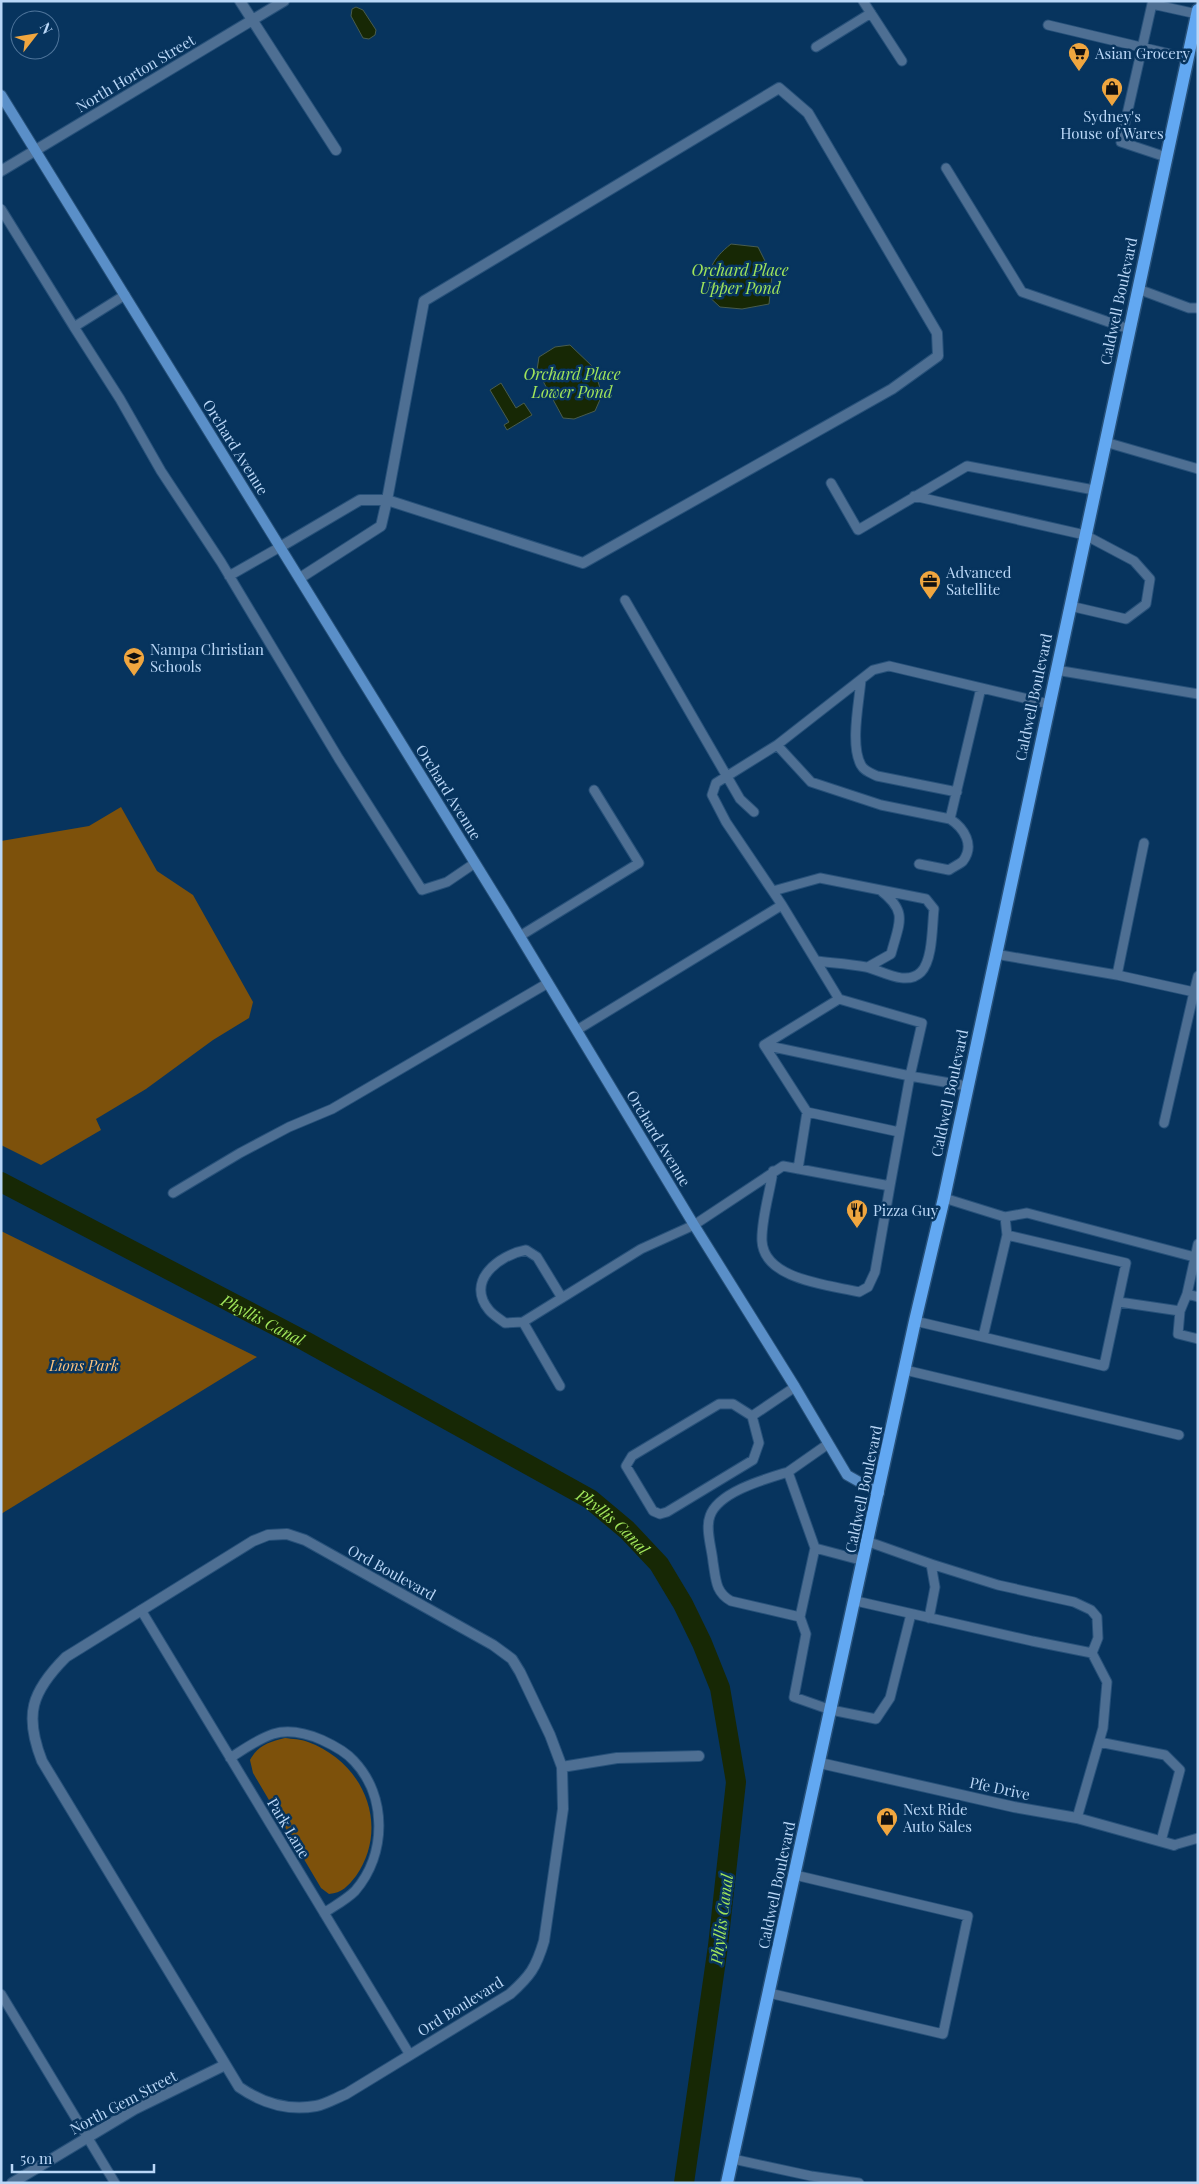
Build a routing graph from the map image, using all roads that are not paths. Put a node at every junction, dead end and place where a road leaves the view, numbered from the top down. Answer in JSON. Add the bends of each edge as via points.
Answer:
{"nodes":[{"id":1,"x":240,"y":1,"type":"edge"},
{"id":2,"x":284,"y":1,"type":"edge"},
{"id":3,"x":863,"y":1,"type":"edge"},
{"id":4,"x":1197,"y":12,"type":"edge"},
{"id":5,"x":871,"y":13,"type":"junction"},
{"id":6,"x":252,"y":20,"type":"junction"},
{"id":7,"x":1048,"y":26,"type":"dead end"},
{"id":8,"x":1196,"y":28,"type":"edge"},
{"id":9,"x":816,"y":47,"type":"dead end"},
{"id":10,"x":1142,"y":48,"type":"junction"},
{"id":11,"x":1187,"y":58,"type":"junction"},
{"id":12,"x":902,"y":61,"type":"dead end"},
{"id":13,"x":1,"y":95,"type":"edge"},
{"id":14,"x":35,"y":150,"type":"junction"},
{"id":15,"x":336,"y":150,"type":"dead end"},
{"id":16,"x":1166,"y":157,"type":"junction"},
{"id":17,"x":946,"y":168,"type":"dead end"},
{"id":18,"x":1,"y":171,"type":"edge"},
{"id":19,"x":1,"y":209,"type":"edge"},
{"id":20,"x":1138,"y":289,"type":"junction"},
{"id":21,"x":125,"y":294,"type":"junction"},
{"id":22,"x":1198,"y":308,"type":"edge"},
{"id":23,"x":74,"y":327,"type":"junction"},
{"id":24,"x":1129,"y":330,"type":"junction"},
{"id":25,"x":1105,"y":442,"type":"junction"},
{"id":26,"x":1198,"y":469,"type":"edge"},
{"id":27,"x":831,"y":483,"type":"dead end"},
{"id":28,"x":1094,"y":490,"type":"junction"},
{"id":29,"x":914,"y":496,"type":"junction"},
{"id":30,"x":387,"y":500,"type":"junction"},
{"id":31,"x":1085,"y":534,"type":"junction"},
{"id":32,"x":280,"y":547,"type":"junction"},
{"id":33,"x":229,"y":576,"type":"junction"},
{"id":34,"x":300,"y":578,"type":"junction"},
{"id":35,"x":625,"y":600,"type":"dead end"},
{"id":36,"x":1070,"y":606,"type":"junction"},
{"id":37,"x":1056,"y":670,"type":"junction"},
{"id":38,"x":861,"y":680,"type":"junction"},
{"id":39,"x":981,"y":688,"type":"junction"},
{"id":40,"x":1198,"y":694,"type":"edge"},
{"id":41,"x":1049,"y":704,"type":"junction"},
{"id":42,"x":777,"y":744,"type":"junction"},
{"id":43,"x":726,"y":776,"type":"junction"},
{"id":44,"x":594,"y":790,"type":"dead end"},
{"id":45,"x":956,"y":792,"type":"junction"},
{"id":46,"x":754,"y":812,"type":"dead end"},
{"id":47,"x":950,"y":819,"type":"junction"},
{"id":48,"x":1144,"y":843,"type":"dead end"},
{"id":49,"x":475,"y":863,"type":"junction"},
{"id":50,"x":919,"y":864,"type":"dead end"},
{"id":51,"x":877,"y":888,"type":"junction"},
{"id":52,"x":772,"y":891,"type":"junction"},
{"id":53,"x":782,"y":905,"type":"junction"},
{"id":54,"x":520,"y":936,"type":"junction"},
{"id":55,"x":995,"y":954,"type":"junction"},
{"id":56,"x":816,"y":961,"type":"junction"},
{"id":57,"x":868,"y":967,"type":"junction"},
{"id":58,"x":1116,"y":975,"type":"junction"},
{"id":59,"x":1198,"y":976,"type":"edge"},
{"id":60,"x":548,"y":983,"type":"junction"},
{"id":61,"x":1194,"y":992,"type":"junction"},
{"id":62,"x":839,"y":999,"type":"junction"},
{"id":63,"x":577,"y":1030,"type":"junction"},
{"id":64,"x":764,"y":1045,"type":"junction"},
{"id":65,"x":910,"y":1076,"type":"junction"},
{"id":66,"x":967,"y":1086,"type":"junction"},
{"id":67,"x":807,"y":1112,"type":"junction"},
{"id":68,"x":1164,"y":1123,"type":"dead end"},
{"id":69,"x":899,"y":1132,"type":"junction"},
{"id":70,"x":798,"y":1168,"type":"junction"},
{"id":71,"x":773,"y":1171,"type":"junction"},
{"id":72,"x":890,"y":1186,"type":"junction"},
{"id":73,"x":173,"y":1193,"type":"dead end"},
{"id":74,"x":944,"y":1198,"type":"junction"},
{"id":75,"x":1005,"y":1217,"type":"junction"},
{"id":76,"x":694,"y":1225,"type":"junction"},
{"id":77,"x":1008,"y":1235,"type":"junction"},
{"id":78,"x":1198,"y":1244,"type":"edge"},
{"id":79,"x":1196,"y":1258,"type":"edge"},
{"id":80,"x":1187,"y":1294,"type":"junction"},
{"id":81,"x":1198,"y":1297,"type":"edge"},
{"id":82,"x":562,"y":1298,"type":"junction"},
{"id":83,"x":1119,"y":1302,"type":"junction"},
{"id":84,"x":1180,"y":1310,"type":"junction"},
{"id":85,"x":915,"y":1321,"type":"junction"},
{"id":86,"x":523,"y":1322,"type":"junction"},
{"id":87,"x":983,"y":1337,"type":"junction"},
{"id":88,"x":1198,"y":1339,"type":"edge"},
{"id":89,"x":906,"y":1370,"type":"junction"},
{"id":90,"x":560,"y":1386,"type":"dead end"},
{"id":91,"x":795,"y":1387,"type":"junction"},
{"id":92,"x":752,"y":1416,"type":"junction"},
{"id":93,"x":1179,"y":1434,"type":"dead end"},
{"id":94,"x":828,"y":1444,"type":"junction"},
{"id":95,"x":788,"y":1472,"type":"junction"},
{"id":96,"x":879,"y":1493,"type":"junction"},
{"id":97,"x":868,"y":1542,"type":"junction"},
{"id":98,"x":815,"y":1548,"type":"junction"},
{"id":99,"x":864,"y":1562,"type":"junction"},
{"id":100,"x":931,"y":1564,"type":"junction"},
{"id":101,"x":856,"y":1601,"type":"junction"},
{"id":102,"x":141,"y":1610,"type":"junction"},
{"id":103,"x":911,"y":1614,"type":"junction"},
{"id":104,"x":800,"y":1617,"type":"junction"},
{"id":105,"x":929,"y":1618,"type":"junction"},
{"id":106,"x":1092,"y":1653,"type":"junction"},
{"id":107,"x":832,"y":1710,"type":"junction"},
{"id":108,"x":1099,"y":1742,"type":"junction"},
{"id":109,"x":699,"y":1756,"type":"dead end"},
{"id":110,"x":230,"y":1758,"type":"junction"},
{"id":111,"x":820,"y":1763,"type":"junction"},
{"id":112,"x":562,"y":1767,"type":"junction"},
{"id":113,"x":1077,"y":1818,"type":"junction"},
{"id":114,"x":1198,"y":1838,"type":"edge"},
{"id":115,"x":1161,"y":1841,"type":"junction"},
{"id":116,"x":1174,"y":1845,"type":"joint"},
{"id":117,"x":795,"y":1875,"type":"junction"},
{"id":118,"x":324,"y":1913,"type":"junction"},
{"id":119,"x":769,"y":1993,"type":"junction"},
{"id":120,"x":1,"y":1994,"type":"edge"},
{"id":121,"x":410,"y":2055,"type":"junction"},
{"id":122,"x":226,"y":2066,"type":"junction"},
{"id":123,"x":87,"y":2138,"type":"junction"},
{"id":124,"x":733,"y":2159,"type":"junction"},
{"id":125,"x":12,"y":2183,"type":"edge"},
{"id":126,"x":115,"y":2183,"type":"edge"},
{"id":127,"x":728,"y":2183,"type":"edge"},
{"id":128,"x":859,"y":2183,"type":"edge"}],
"edges":[{"from":1,"to":6,"type":"street"},
{"from":2,"to":6,"type":"street","name":"North Horton Street"},
{"from":3,"to":5,"type":"lane"},
{"from":4,"to":8,"type":"main road","name":"Caldwell Boulevard"},
{"from":4,"to":10,"type":"lane","via":[[1152,4]]},
{"from":5,"to":9,"type":"lane"},
{"from":5,"to":12,"type":"lane"},
{"from":6,"to":14,"type":"street","name":"North Horton Street"},
{"from":6,"to":15,"type":"street"},
{"from":7,"to":10,"type":"lane"},
{"from":8,"to":11,"type":"main road","name":"Caldwell Boulevard"},
{"from":10,"to":11,"type":"lane"},
{"from":10,"to":16,"type":"lane","via":[[1121,142]]},
{"from":11,"to":16,"type":"main road","name":"Caldwell Boulevard"},
{"from":13,"to":14,"type":"street","name":"Orchard Avenue"},
{"from":14,"to":18,"type":"street","name":"North Horton Street"},
{"from":14,"to":21,"type":"street","name":"Orchard Avenue"},
{"from":16,"to":20,"type":"main road","name":"Caldwell Boulevard"},
{"from":17,"to":24,"type":"lane","via":[[1022,292]]},
{"from":19,"to":23,"type":"lane"},
{"from":20,"to":22,"type":"lane","via":[[1189,308]]},
{"from":20,"to":24,"type":"main road","name":"Caldwell Boulevard"},
{"from":21,"to":23,"type":"lane"},
{"from":21,"to":32,"type":"street","name":"Orchard Avenue"},
{"from":23,"to":33,"type":"lane"},
{"from":24,"to":25,"type":"main road","name":"Caldwell Boulevard"},
{"from":25,"to":26,"type":"lane"},
{"from":25,"to":28,"type":"main road","name":"Caldwell Boulevard"},
{"from":27,"to":29,"type":"lane","via":[[858,530]]},
{"from":28,"to":29,"type":"lane","via":[[967,466]]},
{"from":28,"to":31,"type":"main road","name":"Caldwell Boulevard"},
{"from":29,"to":31,"type":"lane"},
{"from":30,"to":30,"type":"street","via":[[424,301],[779,88],[808,113],[937,333],[938,356],[901,384],[583,563]]},
{"from":30,"to":32,"type":"street","via":[[360,500]]},
{"from":30,"to":34,"type":"street","via":[[382,526]]},
{"from":31,"to":36,"type":"main road","name":"Caldwell Boulevard"},
{"from":31,"to":36,"type":"lane","via":[[1134,561],[1150,579],[1146,604],[1126,619]]},
{"from":32,"to":33,"type":"lane"},
{"from":32,"to":34,"type":"street","name":"Orchard Avenue"},
{"from":33,"to":49,"type":"lane","via":[[422,890],[447,882]]},
{"from":34,"to":49,"type":"street","name":"Orchard Avenue"},
{"from":35,"to":43,"type":"lane"},
{"from":36,"to":37,"type":"main road","name":"Caldwell Boulevard"},
{"from":37,"to":40,"type":"lane"},
{"from":37,"to":41,"type":"main road","name":"Caldwell Boulevard"},
{"from":38,"to":39,"type":"lane","via":[[873,670],[889,666]]},
{"from":38,"to":42,"type":"lane"},
{"from":38,"to":45,"type":"lane","via":[[855,740],[860,764],[865,770],[877,776]]},
{"from":39,"to":41,"type":"lane"},
{"from":39,"to":45,"type":"lane"},
{"from":41,"to":55,"type":"main road","name":"Caldwell Boulevard"},
{"from":42,"to":43,"type":"lane"},
{"from":42,"to":47,"type":"lane","via":[[811,782],[880,805]]},
{"from":43,"to":46,"type":"lane","via":[[740,800]]},
{"from":43,"to":52,"type":"lane","via":[[716,783],[712,795]]},
{"from":44,"to":54,"type":"lane","via":[[639,863]]},
{"from":45,"to":47,"type":"lane"},
{"from":47,"to":50,"type":"lane","via":[[962,827],[968,843],[963,860],[949,870]]},
{"from":48,"to":58,"type":"lane"},
{"from":49,"to":54,"type":"street","name":"Orchard Avenue"},
{"from":51,"to":52,"type":"lane","via":[[820,878]]},
{"from":51,"to":57,"type":"lane","via":[[899,909],[898,924],[891,954]]},
{"from":51,"to":57,"type":"lane","via":[[926,898],[934,909],[928,958],[921,972],[912,977],[889,976]]},
{"from":52,"to":53,"type":"lane"},
{"from":53,"to":56,"type":"lane"},
{"from":53,"to":63,"type":"lane"},
{"from":54,"to":60,"type":"street","name":"Orchard Avenue"},
{"from":55,"to":58,"type":"lane"},
{"from":55,"to":66,"type":"main road","name":"Caldwell Boulevard"},
{"from":56,"to":57,"type":"lane"},
{"from":56,"to":62,"type":"lane"},
{"from":58,"to":61,"type":"lane"},
{"from":59,"to":61,"type":"lane"},
{"from":60,"to":63,"type":"street","name":"Orchard Avenue"},
{"from":60,"to":73,"type":"lane","via":[[332,1109],[240,1153]]},
{"from":61,"to":68,"type":"lane"},
{"from":62,"to":64,"type":"lane"},
{"from":62,"to":65,"type":"lane","via":[[922,1023]]},
{"from":63,"to":76,"type":"street","name":"Orchard Avenue"},
{"from":64,"to":65,"type":"lane"},
{"from":64,"to":67,"type":"lane"},
{"from":65,"to":66,"type":"lane"},
{"from":65,"to":69,"type":"lane"},
{"from":66,"to":74,"type":"main road","name":"Caldwell Boulevard"},
{"from":67,"to":69,"type":"lane"},
{"from":67,"to":70,"type":"lane"},
{"from":69,"to":72,"type":"lane"},
{"from":70,"to":71,"type":"lane","via":[[783,1166]]},
{"from":70,"to":72,"type":"lane"},
{"from":71,"to":72,"type":"lane","via":[[762,1240],[768,1257],[791,1276],[859,1292],[868,1286],[875,1272]]},
{"from":71,"to":76,"type":"lane"},
{"from":74,"to":75,"type":"lane"},
{"from":74,"to":85,"type":"main road","name":"Caldwell Boulevard"},
{"from":75,"to":77,"type":"lane"},
{"from":75,"to":79,"type":"lane","via":[[1028,1213]]},
{"from":76,"to":82,"type":"lane","via":[[641,1250]]},
{"from":76,"to":91,"type":"street","name":"Orchard Avenue"},
{"from":77,"to":83,"type":"lane","via":[[1126,1263]]},
{"from":77,"to":87,"type":"lane"},
{"from":78,"to":79,"type":"lane"},
{"from":79,"to":80,"type":"lane"},
{"from":80,"to":81,"type":"lane"},
{"from":80,"to":84,"type":"lane"},
{"from":82,"to":86,"type":"lane"},
{"from":82,"to":86,"type":"lane","via":[[537,1257],[526,1250],[499,1262],[482,1280],[481,1294],[489,1310],[505,1323]]},
{"from":83,"to":84,"type":"lane"},
{"from":83,"to":87,"type":"lane","via":[[1104,1366]]},
{"from":84,"to":88,"type":"lane","via":[[1178,1334]]},
{"from":85,"to":87,"type":"lane"},
{"from":85,"to":89,"type":"main road","name":"Caldwell Boulevard"},
{"from":86,"to":90,"type":"lane"},
{"from":89,"to":93,"type":"lane"},
{"from":89,"to":96,"type":"main road","name":"Caldwell Boulevard"},
{"from":91,"to":92,"type":"lane"},
{"from":91,"to":94,"type":"street","name":"Orchard Avenue"},
{"from":92,"to":92,"type":"lane","via":[[759,1443],[753,1460],[666,1512],[660,1514],[653,1510],[626,1466],[632,1456],[719,1404],[733,1404]]},
{"from":94,"to":95,"type":"lane"},
{"from":94,"to":96,"type":"street","name":"Orchard Avenue","via":[[847,1475]]},
{"from":95,"to":98,"type":"lane"},
{"from":95,"to":104,"type":"lane","via":[[727,1497],[714,1508],[709,1528],[717,1584],[723,1596],[731,1601]]},
{"from":96,"to":97,"type":"main road","name":"Caldwell Boulevard"},
{"from":97,"to":99,"type":"main road","name":"Caldwell Boulevard"},
{"from":97,"to":100,"type":"lane"},
{"from":98,"to":99,"type":"lane"},
{"from":98,"to":104,"type":"lane"},
{"from":99,"to":101,"type":"main road","name":"Caldwell Boulevard"},
{"from":100,"to":105,"type":"lane","via":[[935,1587]]},
{"from":100,"to":106,"type":"lane","via":[[998,1585],[1074,1602],[1091,1610],[1097,1617],[1098,1638]]},
{"from":101,"to":103,"type":"lane"},
{"from":101,"to":107,"type":"main road","name":"Caldwell Boulevard"},
{"from":102,"to":110,"type":"lane","name":"Park Lane"},
{"from":102,"to":112,"type":"street","name":"Ord Boulevard","via":[[253,1541],[268,1535],[287,1534],[305,1540],[493,1645],[512,1659],[550,1735]]},
{"from":102,"to":122,"type":"street","name":"Ord Boulevard","via":[[66,1657],[49,1674],[32,1713],[34,1739],[42,1761]]},
{"from":103,"to":105,"type":"lane"},
{"from":103,"to":107,"type":"lane","via":[[890,1698],[876,1719]]},
{"from":104,"to":107,"type":"lane","via":[[806,1634],[794,1697]]},
{"from":105,"to":106,"type":"lane"},
{"from":106,"to":108,"type":"lane","via":[[1107,1682]]},
{"from":107,"to":111,"type":"main road","name":"Caldwell Boulevard"},
{"from":108,"to":113,"type":"lane"},
{"from":108,"to":115,"type":"lane","via":[[1165,1755],[1180,1770]]},
{"from":109,"to":112,"type":"street","via":[[617,1758]]},
{"from":110,"to":118,"type":"lane","name":"Park Lane"},
{"from":110,"to":118,"type":"lane","via":[[275,1733],[296,1732],[335,1746],[354,1760],[366,1778],[379,1814],[375,1851],[356,1890]]},
{"from":111,"to":113,"type":"street","name":"Pfe Drive"},
{"from":111,"to":117,"type":"main road","name":"Caldwell Boulevard"},
{"from":112,"to":121,"type":"street","name":"Ord Boulevard","via":[[562,1809],[544,1941],[538,1960],[528,1978],[510,1994]]},
{"from":113,"to":115,"type":"street","name":"Pfe Drive"},
{"from":114,"to":116,"type":"lane"},
{"from":115,"to":116,"type":"street","name":"Pfe Drive"},
{"from":117,"to":119,"type":"main road","name":"Caldwell Boulevard"},
{"from":117,"to":119,"type":"lane","via":[[968,1916],[943,2034]]},
{"from":118,"to":121,"type":"lane","name":"Park Lane"},
{"from":119,"to":124,"type":"main road","name":"Caldwell Boulevard"},
{"from":120,"to":123,"type":"lane"},
{"from":121,"to":122,"type":"street","name":"Ord Boulevard","via":[[346,2094],[317,2106],[286,2107],[256,2099],[239,2087]]},
{"from":122,"to":123,"type":"street","name":"North Gem Street","via":[[135,2109]]},
{"from":123,"to":125,"type":"street","name":"North Gem Street"},
{"from":123,"to":126,"type":"lane"},
{"from":124,"to":127,"type":"main road","name":"Caldwell Boulevard"},
{"from":124,"to":128,"type":"lane"}]}
